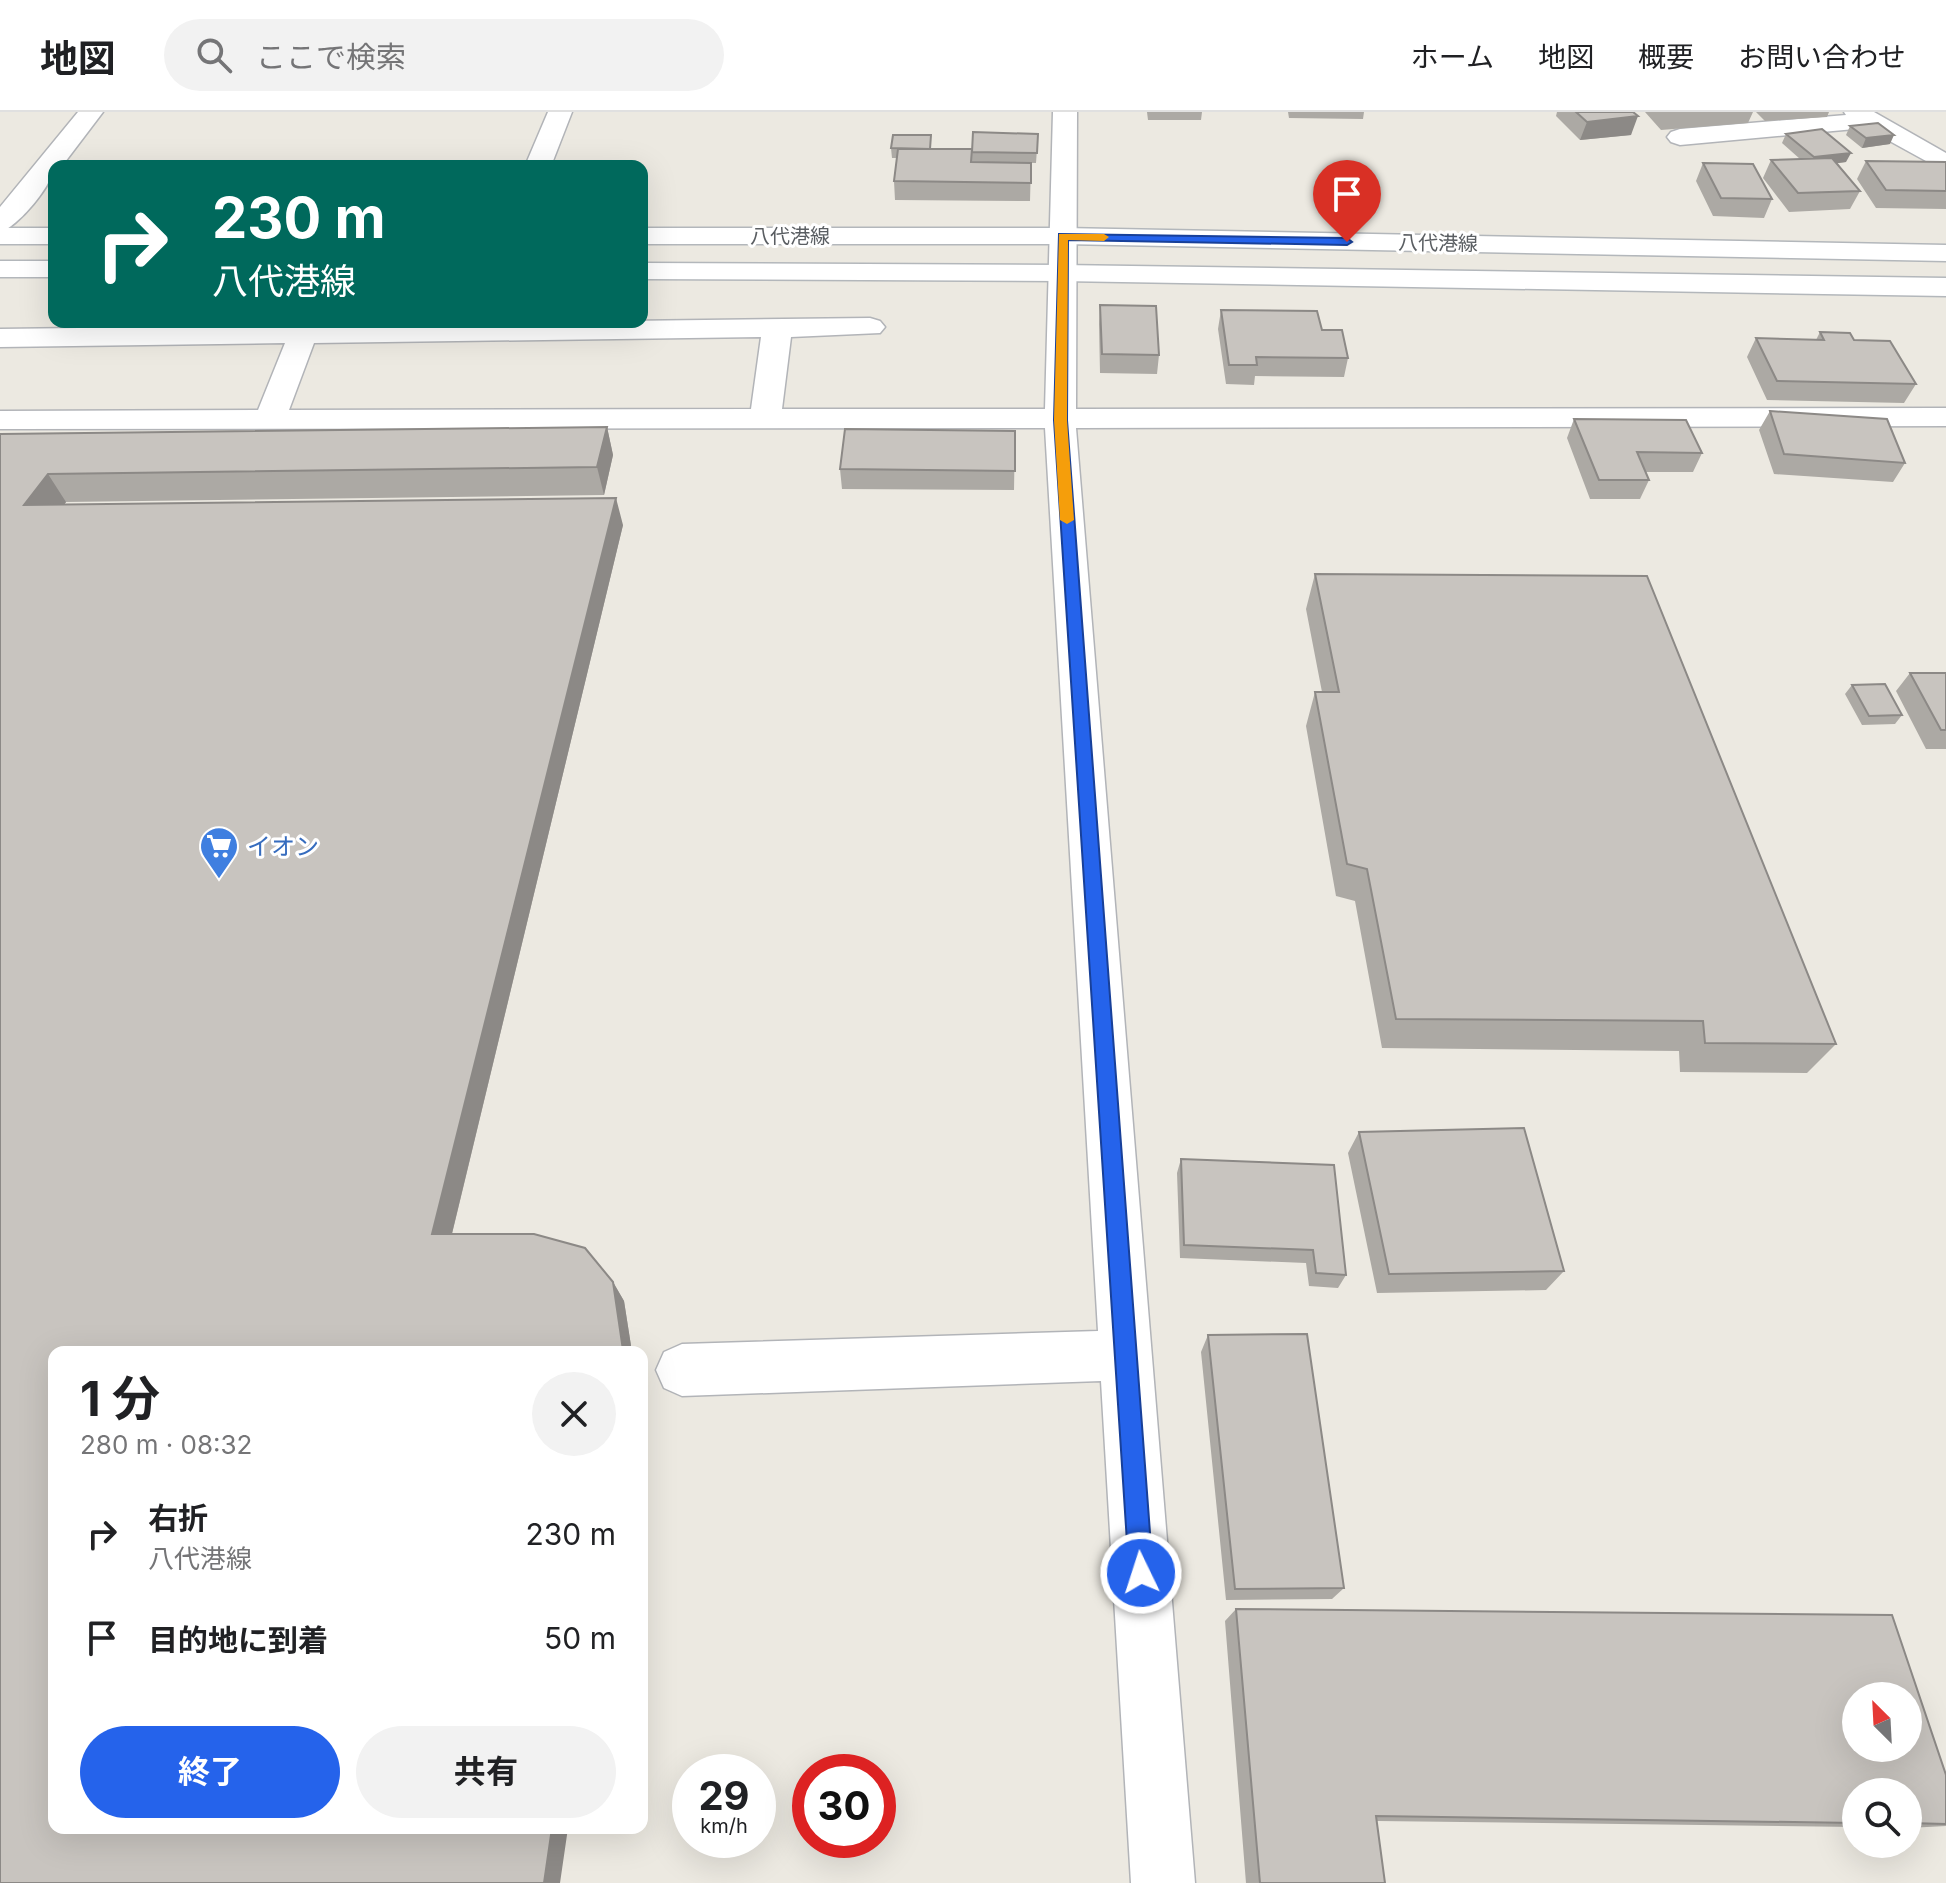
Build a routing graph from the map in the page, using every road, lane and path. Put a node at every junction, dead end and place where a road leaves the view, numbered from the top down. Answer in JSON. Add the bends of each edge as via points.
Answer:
{"nodes":[{"id":1,"x":91,"y":112,"type":"edge"},
{"id":2,"x":560,"y":112,"type":"edge"},
{"id":3,"x":1065,"y":112,"type":"edge"},
{"id":4,"x":1864,"y":116,"type":"edge"},
{"id":5,"x":1680,"y":137,"type":"dead end"},
{"id":6,"x":54,"y":160,"type":"edge"},
{"id":7,"x":540,"y":160,"type":"edge"},
{"id":8,"x":1946,"y":164,"type":"edge"},
{"id":9,"x":48,"y":167,"type":"edge"},
{"id":10,"x":0,"y":224,"type":"edge"},
{"id":11,"x":0,"y":236,"type":"edge"},
{"id":12,"x":48,"y":236,"type":"edge"},
{"id":13,"x":648,"y":236,"type":"edge"},
{"id":14,"x":1946,"y":253,"type":"edge"},
{"id":15,"x":1062,"y":255,"type":"junction"},
{"id":16,"x":0,"y":269,"type":"edge"},
{"id":17,"x":48,"y":269,"type":"edge"},
{"id":18,"x":648,"y":271,"type":"edge"},
{"id":19,"x":1946,"y":287,"type":"edge"},
{"id":20,"x":870,"y":327,"type":"dead end"},
{"id":21,"x":777,"y":328,"type":"junction"},
{"id":22,"x":303,"y":334,"type":"junction"},
{"id":23,"x":0,"y":338,"type":"edge"},
{"id":24,"x":1946,"y":417,"type":"edge"},
{"id":25,"x":765,"y":419,"type":"junction"},
{"id":26,"x":0,"y":420,"type":"edge"},
{"id":27,"x":270,"y":420,"type":"junction"},
{"id":28,"x":1060,"y":420,"type":"junction"},
{"id":29,"x":1126,"y":1355,"type":"junction"},
{"id":30,"x":682,"y":1370,"type":"dead end"},
{"id":31,"x":1163,"y":1883,"type":"edge"}],
"edges":[{"from":1,"to":6,"type":"street"},
{"from":2,"to":7,"type":"street"},
{"from":3,"to":15,"type":"street"},
{"from":4,"to":5,"type":"street"},
{"from":4,"to":8,"type":"street"},
{"from":9,"to":10,"type":"street"},
{"from":11,"to":12,"type":"street"},
{"from":13,"to":15,"type":"street","name":"八代港線"},
{"from":14,"to":15,"type":"street","name":"八代港線"},
{"from":15,"to":18,"type":"street","name":"八代港線"},
{"from":15,"to":19,"type":"street","name":"八代港線"},
{"from":15,"to":28,"type":"street"},
{"from":16,"to":17,"type":"street"},
{"from":20,"to":21,"type":"street"},
{"from":21,"to":22,"type":"street"},
{"from":21,"to":25,"type":"street"},
{"from":22,"to":23,"type":"street"},
{"from":22,"to":27,"type":"street"},
{"from":24,"to":28,"type":"street"},
{"from":25,"to":27,"type":"street"},
{"from":25,"to":28,"type":"street"},
{"from":26,"to":27,"type":"street"},
{"from":28,"to":29,"type":"street"},
{"from":29,"to":30,"type":"street"},
{"from":29,"to":31,"type":"street"}]}
